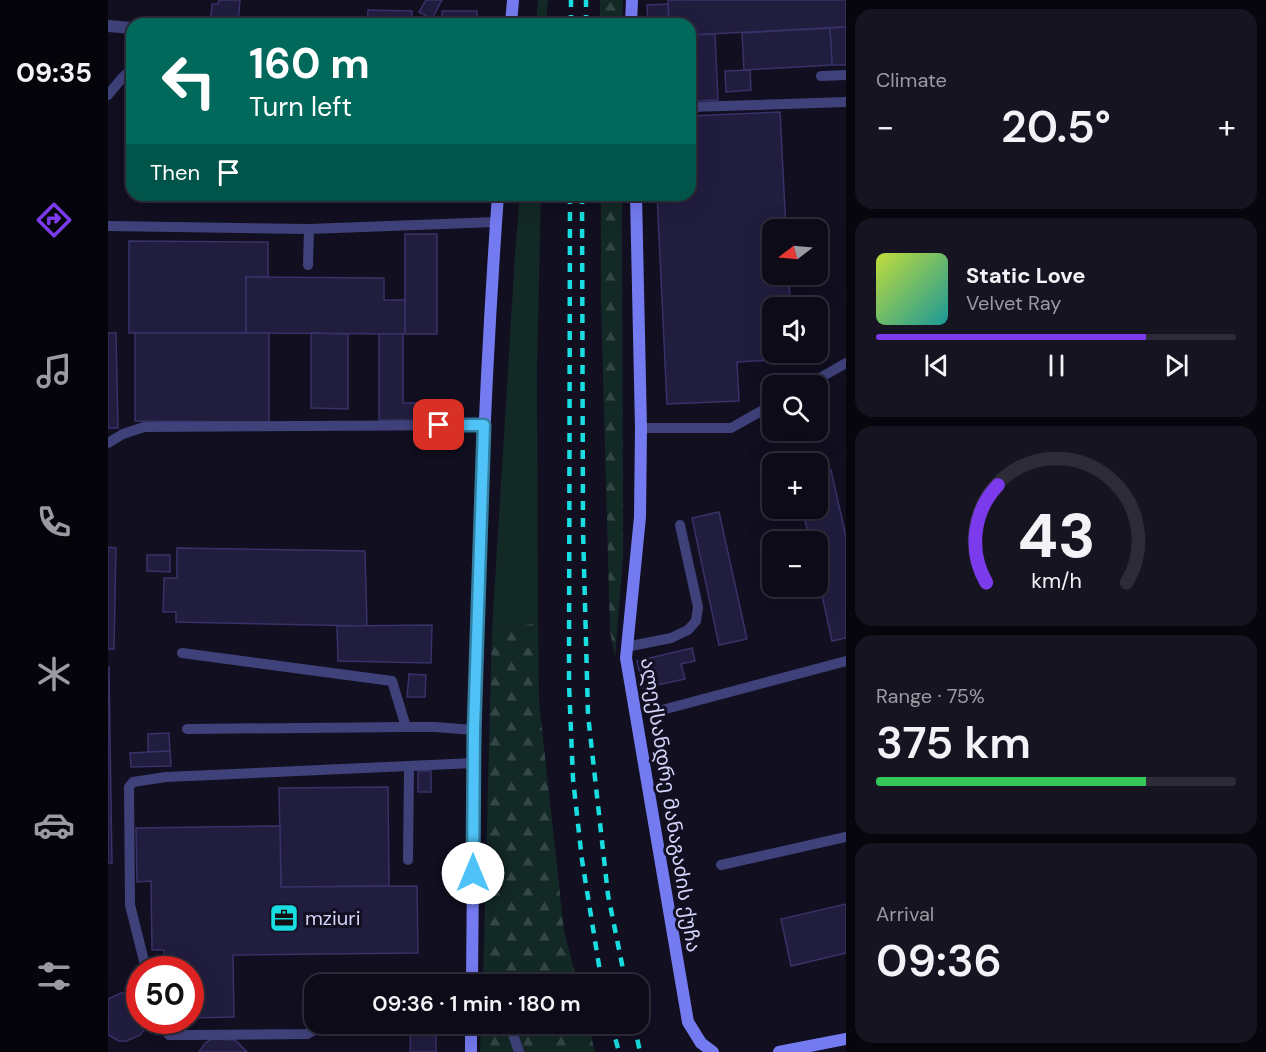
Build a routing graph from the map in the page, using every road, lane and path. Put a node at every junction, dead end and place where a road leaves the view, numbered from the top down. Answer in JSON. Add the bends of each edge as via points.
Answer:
{"nodes":[{"id":1,"x":513,"y":0,"type":"edge"},
{"id":2,"x":632,"y":0,"type":"edge"},
{"id":3,"x":512,"y":18,"type":"edge"},
{"id":4,"x":631,"y":18,"type":"edge"},
{"id":5,"x":108,"y":26,"type":"edge"},
{"id":6,"x":126,"y":28,"type":"edge"},
{"id":7,"x":126,"y":74,"type":"edge"},
{"id":8,"x":846,"y":75,"type":"edge"},
{"id":9,"x":821,"y":76,"type":"dead end"},
{"id":10,"x":108,"y":95,"type":"edge"},
{"id":11,"x":846,"y":102,"type":"edge"},
{"id":12,"x":696,"y":107,"type":"edge"},
{"id":13,"x":498,"y":201,"type":"edge"},
{"id":14,"x":636,"y":201,"type":"edge"},
{"id":15,"x":496,"y":222,"type":"junction"},
{"id":16,"x":109,"y":226,"type":"edge"},
{"id":17,"x":309,"y":229,"type":"junction"},
{"id":18,"x":308,"y":265,"type":"dead end"},
{"id":19,"x":846,"y":363,"type":"edge"},
{"id":20,"x":825,"y":375,"type":"edge"},
{"id":21,"x":762,"y":411,"type":"edge"},
{"id":22,"x":484,"y":425,"type":"junction"},
{"id":23,"x":641,"y":428,"type":"junction"},
{"id":24,"x":108,"y":443,"type":"edge"},
{"id":25,"x":680,"y":525,"type":"dead end"},
{"id":26,"x":626,"y":647,"type":"junction"},
{"id":27,"x":182,"y":653,"type":"dead end"},
{"id":28,"x":846,"y":661,"type":"edge"},
{"id":29,"x":662,"y":710,"type":"dead end"},
{"id":30,"x":406,"y":728,"type":"junction"},
{"id":31,"x":187,"y":729,"type":"dead end"},
{"id":32,"x":474,"y":730,"type":"junction"},
{"id":33,"x":474,"y":763,"type":"junction"},
{"id":34,"x":409,"y":766,"type":"junction"},
{"id":35,"x":846,"y":837,"type":"edge"},
{"id":36,"x":408,"y":860,"type":"dead end"},
{"id":37,"x":721,"y":865,"type":"dead end"},
{"id":38,"x":143,"y":956,"type":"edge"},
{"id":39,"x":472,"y":974,"type":"edge"},
{"id":40,"x":168,"y":1034,"type":"edge"},
{"id":41,"x":307,"y":1034,"type":"edge"},
{"id":42,"x":471,"y":1034,"type":"edge"},
{"id":43,"x":513,"y":1034,"type":"edge"},
{"id":44,"x":846,"y":1039,"type":"edge"},
{"id":45,"x":471,"y":1052,"type":"edge"},
{"id":46,"x":519,"y":1052,"type":"edge"},
{"id":47,"x":713,"y":1052,"type":"edge"},
{"id":48,"x":779,"y":1052,"type":"edge"}],
"edges":[{"from":1,"to":3,"type":"street"},
{"from":2,"to":4,"type":"street"},
{"from":5,"to":6,"type":"street"},
{"from":7,"to":10,"type":"lane"},
{"from":8,"to":9,"type":"lane"},
{"from":11,"to":12,"type":"lane"},
{"from":13,"to":15,"type":"street"},
{"from":14,"to":23,"type":"street","name":"ალექსანდრე მანაგაძის ქუჩა"},
{"from":15,"to":17,"type":"lane"},
{"from":15,"to":22,"type":"street"},
{"from":16,"to":17,"type":"lane"},
{"from":17,"to":18,"type":"lane"},
{"from":19,"to":20,"type":"lane"},
{"from":21,"to":23,"type":"lane","via":[[731,428]]},
{"from":22,"to":24,"type":"lane","via":[[144,427]]},
{"from":22,"to":32,"type":"street"},
{"from":23,"to":26,"type":"street","name":"ალექსანდრე მანაგაძის ქუჩა","via":[[640,517]]},
{"from":25,"to":26,"type":"lane","via":[[698,608],[696,621],[688,630],[670,638]]},
{"from":26,"to":47,"type":"street","name":"ალექსანდრე მანაგაძის ქუჩა","via":[[688,1022],[701,1043]]},
{"from":27,"to":30,"type":"lane","via":[[392,681]]},
{"from":28,"to":29,"type":"lane"},
{"from":30,"to":31,"type":"lane"},
{"from":30,"to":32,"type":"lane"},
{"from":32,"to":33,"type":"street"},
{"from":33,"to":34,"type":"lane"},
{"from":33,"to":39,"type":"street"},
{"from":34,"to":36,"type":"lane"},
{"from":34,"to":38,"type":"lane","via":[[166,777],[133,782],[129,787],[130,905]]},
{"from":35,"to":37,"type":"lane"},
{"from":40,"to":41,"type":"lane"},
{"from":42,"to":45,"type":"street"},
{"from":43,"to":46,"type":"lane"},
{"from":44,"to":48,"type":"street"}]}
